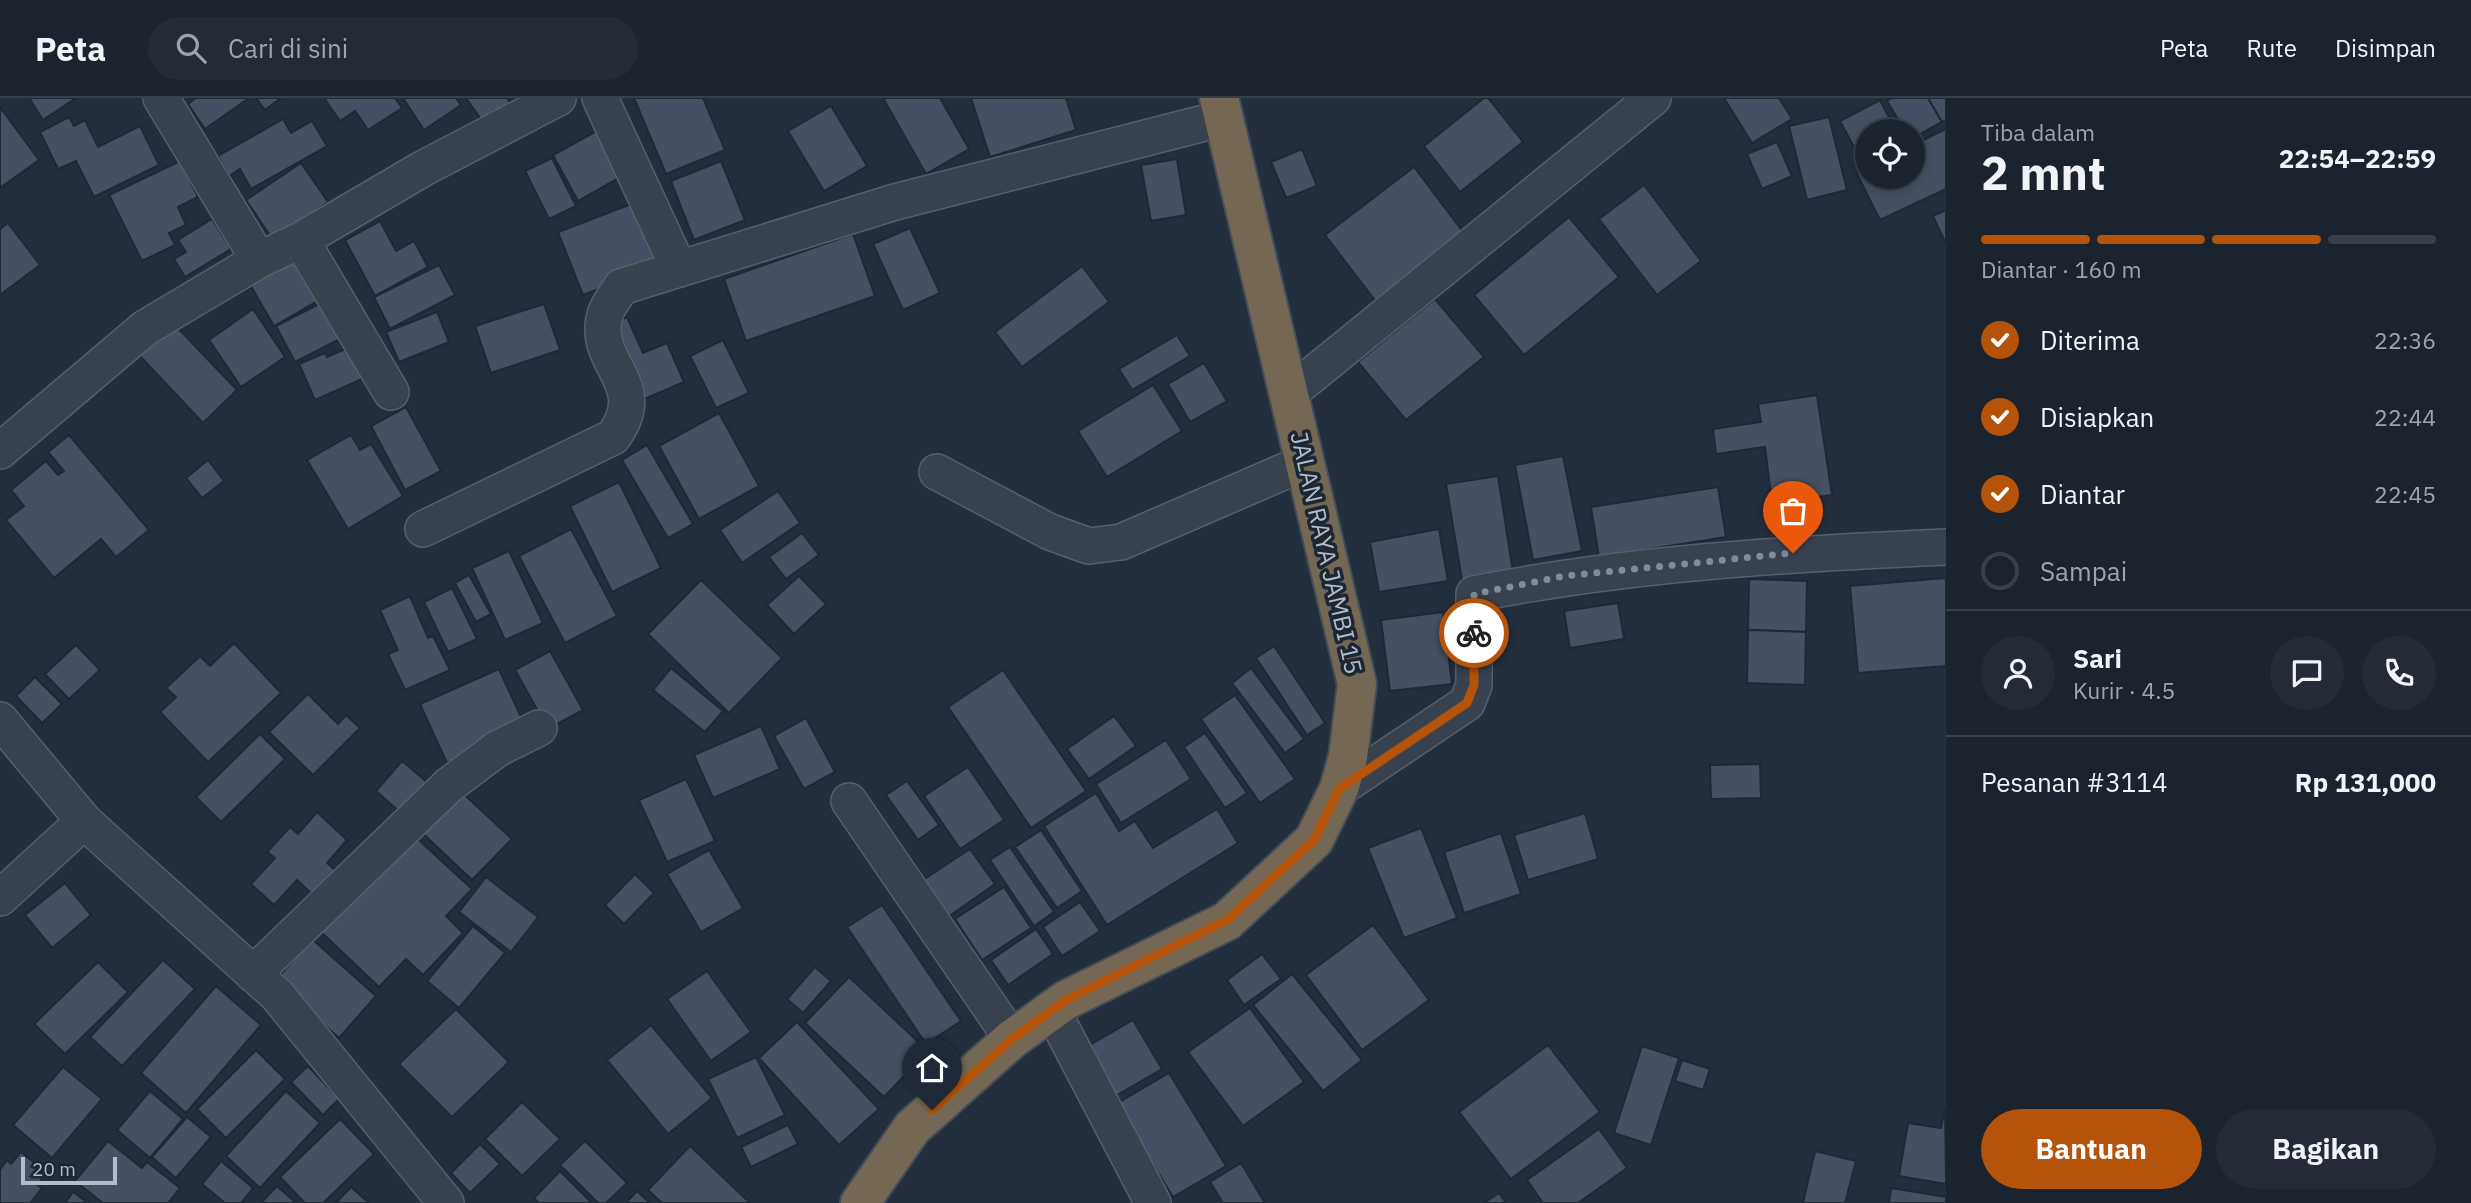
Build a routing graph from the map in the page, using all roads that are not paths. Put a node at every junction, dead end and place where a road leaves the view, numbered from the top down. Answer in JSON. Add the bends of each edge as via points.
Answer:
{"nodes":[{"id":1,"x":161,"y":98,"type":"edge"},
{"id":2,"x":558,"y":98,"type":"edge"},
{"id":3,"x":600,"y":98,"type":"edge"},
{"id":4,"x":1653,"y":98,"type":"edge"},
{"id":5,"x":1222,"y":108,"type":"edge"},
{"id":6,"x":301,"y":240,"type":"junction"},
{"id":7,"x":259,"y":260,"type":"junction"},
{"id":8,"x":679,"y":269,"type":"junction"},
{"id":9,"x":391,"y":393,"type":"dead end"},
{"id":10,"x":1290,"y":393,"type":"junction"},
{"id":11,"x":0,"y":451,"type":"edge"},
{"id":12,"x":1306,"y":462,"type":"junction"},
{"id":13,"x":937,"y":472,"type":"dead end"},
{"id":14,"x":423,"y":529,"type":"dead end"},
{"id":15,"x":1946,"y":547,"type":"edge"},
{"id":16,"x":0,"y":720,"type":"edge"},
{"id":17,"x":539,"y":728,"type":"dead end"},
{"id":18,"x":1339,"y":789,"type":"junction"},
{"id":19,"x":849,"y":801,"type":"dead end"},
{"id":20,"x":84,"y":821,"type":"junction"},
{"id":21,"x":0,"y":898,"type":"edge"},
{"id":22,"x":253,"y":974,"type":"junction"},
{"id":23,"x":1052,"y":1010,"type":"junction"},
{"id":24,"x":1012,"y":1039,"type":"junction"},
{"id":25,"x":446,"y":1203,"type":"edge"},
{"id":26,"x":860,"y":1203,"type":"edge"},
{"id":27,"x":1153,"y":1203,"type":"edge"}],
"edges":[{"from":1,"to":7,"type":"street"},
{"from":2,"to":6,"type":"street","via":[[424,168]]},
{"from":3,"to":8,"type":"street"},
{"from":4,"to":10,"type":"street"},
{"from":5,"to":8,"type":"street"},
{"from":5,"to":10,"type":"highway","name":"JALAN RAYA JAMBI 15"},
{"from":6,"to":7,"type":"street"},
{"from":6,"to":9,"type":"street"},
{"from":7,"to":11,"type":"street","via":[[145,328]]},
{"from":8,"to":14,"type":"street","via":[[621,287],[605,315],[603,338],[628,395],[629,411],[614,437]]},
{"from":10,"to":12,"type":"highway","name":"JALAN RAYA JAMBI 15"},
{"from":12,"to":13,"type":"street","via":[[1121,542],[1089,547],[1050,532]]},
{"from":12,"to":18,"type":"highway","name":"JALAN RAYA JAMBI 15","via":[[1357,684]]},
{"from":15,"to":18,"type":"street","via":[[1768,555],[1565,576],[1474,594],[1474,685],[1467,703]]},
{"from":16,"to":20,"type":"street"},
{"from":17,"to":22,"type":"street","via":[[496,749],[449,785]]},
{"from":18,"to":23,"type":"highway","name":"JALAN RAYA JAMBI 15","via":[[1314,840],[1227,920]]},
{"from":19,"to":24,"type":"street"},
{"from":20,"to":21,"type":"street"},
{"from":20,"to":22,"type":"street"},
{"from":22,"to":25,"type":"street","via":[[277,995]]},
{"from":23,"to":24,"type":"highway","name":"JALAN RAYA JAMBI 15"},
{"from":23,"to":27,"type":"street"},
{"from":24,"to":26,"type":"highway","name":"JALAN RAYA JAMBI 15","via":[[912,1128]]}]}
